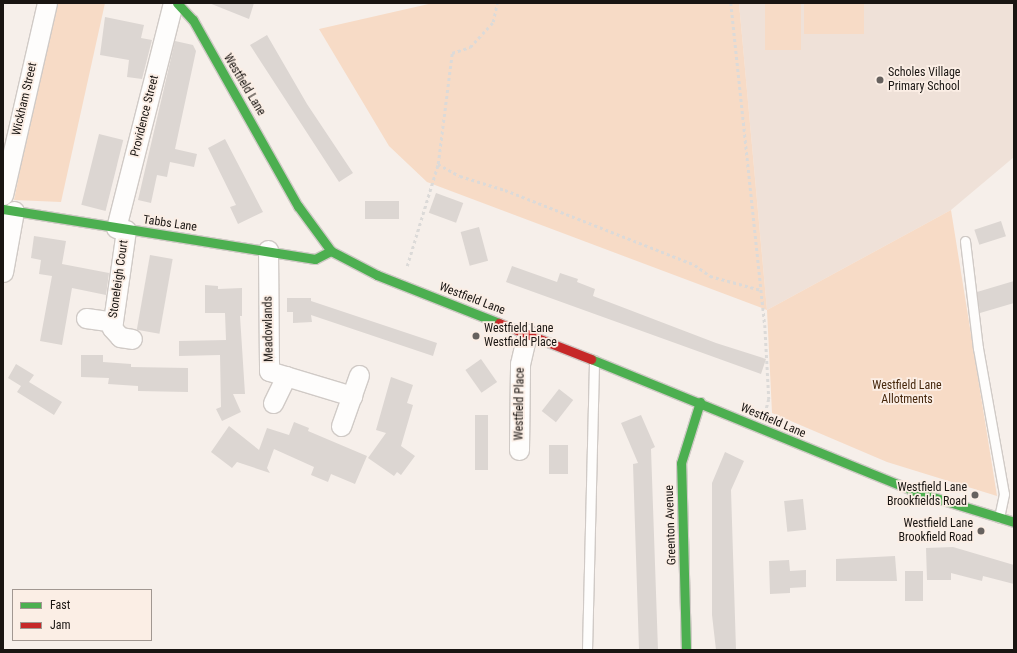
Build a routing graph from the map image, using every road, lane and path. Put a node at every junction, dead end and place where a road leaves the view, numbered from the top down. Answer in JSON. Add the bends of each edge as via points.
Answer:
{"nodes":[{"id":1,"x":48,"y":3,"type":"edge"},
{"id":2,"x":173,"y":3,"type":"edge"},
{"id":3,"x":177,"y":3,"type":"edge"},
{"id":4,"x":497,"y":3,"type":"edge"},
{"id":5,"x":731,"y":3,"type":"edge"},
{"id":6,"x":438,"y":164,"type":"junction"},
{"id":7,"x":3,"y":195,"type":"edge"},
{"id":8,"x":8,"y":210,"type":"edge"},
{"id":9,"x":121,"y":229,"type":"junction"},
{"id":10,"x":965,"y":241,"type":"dead end"},
{"id":11,"x":268,"y":250,"type":"junction"},
{"id":12,"x":331,"y":251,"type":"junction"},
{"id":13,"x":3,"y":272,"type":"edge"},
{"id":14,"x":401,"y":285,"type":"junction"},
{"id":15,"x":761,"y":290,"type":"junction"},
{"id":16,"x":86,"y":318,"type":"dead end"},
{"id":17,"x":113,"y":325,"type":"junction"},
{"id":18,"x":527,"y":334,"type":"junction"},
{"id":19,"x":132,"y":339,"type":"dead end"},
{"id":20,"x":594,"y":360,"type":"junction"},
{"id":21,"x":359,"y":375,"type":"dead end"},
{"id":22,"x":286,"y":376,"type":"junction"},
{"id":23,"x":352,"y":396,"type":"junction"},
{"id":24,"x":700,"y":402,"type":"junction"},
{"id":25,"x":273,"y":403,"type":"dead end"},
{"id":26,"x":341,"y":426,"type":"dead end"},
{"id":27,"x":760,"y":428,"type":"junction"},
{"id":28,"x":519,"y":450,"type":"dead end"},
{"id":29,"x":999,"y":517,"type":"junction"},
{"id":30,"x":1014,"y":522,"type":"edge"},
{"id":31,"x":587,"y":650,"type":"edge"},
{"id":32,"x":686,"y":650,"type":"edge"}],
"edges":[{"from":1,"to":7,"type":"street","name":"Wickham Street"},
{"from":2,"to":9,"type":"street","name":"Providence Street"},
{"from":3,"to":12,"type":"main road","name":"Westfield Lane","via":[[193,20],[298,206]]},
{"from":4,"to":6,"type":"path","via":[[493,22],[470,47],[452,53]]},
{"from":5,"to":15,"type":"path"},
{"from":6,"to":14,"type":"path"},
{"from":6,"to":15,"type":"path","via":[[460,176],[505,190],[694,266],[710,276]]},
{"from":8,"to":9,"type":"main road","name":"Tabbs Lane"},
{"from":8,"to":13,"type":"street"},
{"from":9,"to":11,"type":"main road","name":"Tabbs Lane"},
{"from":9,"to":17,"type":"street","name":"Stoneleigh Court"},
{"from":10,"to":29,"type":"lane","via":[[978,348],[1004,494]]},
{"from":11,"to":12,"type":"main road","name":"Tabbs Lane","via":[[315,259]]},
{"from":11,"to":22,"type":"street","name":"Meadowlands","via":[[270,371]]},
{"from":12,"to":14,"type":"main road","name":"Westfield Lane"},
{"from":14,"to":18,"type":"main road","name":"Westfield Lane"},
{"from":15,"to":27,"type":"path","via":[[769,399]]},
{"from":16,"to":17,"type":"street"},
{"from":17,"to":19,"type":"street","via":[[120,337]]},
{"from":18,"to":20,"type":"main road","name":"Westfield Lane"},
{"from":18,"to":28,"type":"street","name":"Westfield Place","via":[[520,364]]},
{"from":20,"to":24,"type":"main road","name":"Westfield Lane"},
{"from":20,"to":31,"type":"lane"},
{"from":21,"to":23,"type":"street"},
{"from":22,"to":23,"type":"street","name":"Meadowlands"},
{"from":22,"to":25,"type":"street"},
{"from":23,"to":26,"type":"street"},
{"from":24,"to":27,"type":"main road","name":"Westfield Lane"},
{"from":24,"to":32,"type":"main road","name":"Greenton Avenue","via":[[681,463]]},
{"from":27,"to":29,"type":"main road","name":"Westfield Lane","via":[[913,490]]},
{"from":29,"to":30,"type":"main road","name":"Westfield Lane"}]}
